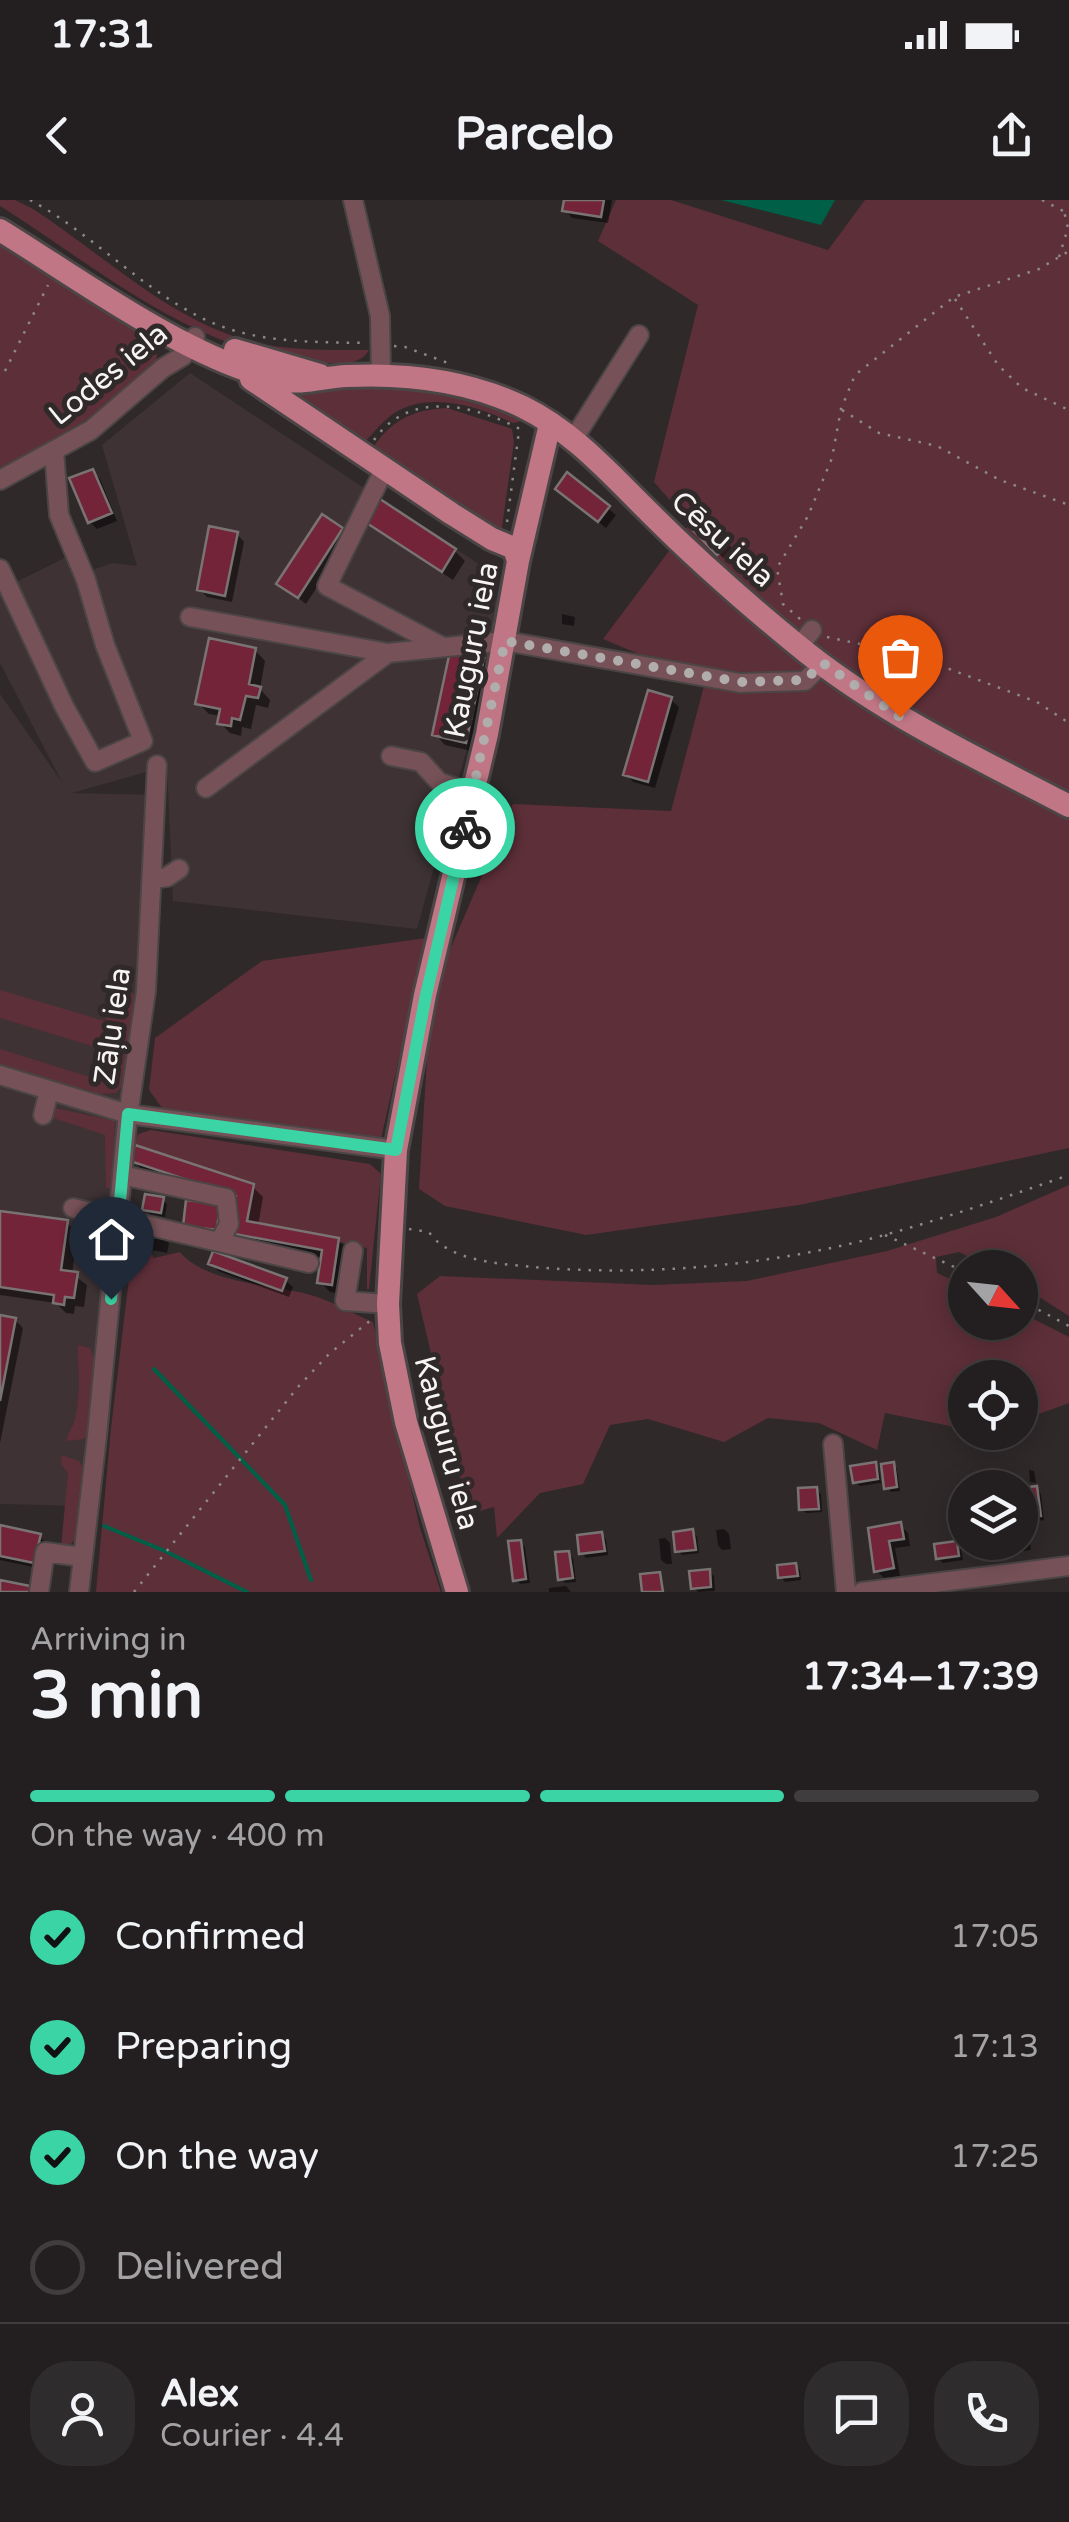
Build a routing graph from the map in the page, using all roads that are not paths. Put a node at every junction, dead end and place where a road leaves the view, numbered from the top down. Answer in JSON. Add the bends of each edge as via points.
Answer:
{"nodes":[{"id":1,"x":353,"y":200,"type":"edge"},
{"id":2,"x":0,"y":213,"type":"edge"},
{"id":3,"x":0,"y":230,"type":"edge"},
{"id":4,"x":639,"y":336,"type":"dead end"},
{"id":5,"x":193,"y":340,"type":"junction"},
{"id":6,"x":217,"y":356,"type":"junction"},
{"id":7,"x":381,"y":374,"type":"junction"},
{"id":8,"x":323,"y":377,"type":"junction"},
{"id":9,"x":550,"y":424,"type":"junction"},
{"id":10,"x":573,"y":440,"type":"junction"},
{"id":11,"x":54,"y":451,"type":"junction"},
{"id":12,"x":384,"y":468,"type":"junction"},
{"id":13,"x":0,"y":480,"type":"edge"},
{"id":14,"x":518,"y":562,"type":"junction"},
{"id":15,"x":0,"y":569,"type":"edge"},
{"id":16,"x":190,"y":617,"type":"dead end"},
{"id":17,"x":505,"y":641,"type":"junction"},
{"id":18,"x":444,"y":647,"type":"junction"},
{"id":19,"x":388,"y":653,"type":"junction"},
{"id":20,"x":823,"y":663,"type":"junction"},
{"id":21,"x":391,"y":756,"type":"dead end"},
{"id":22,"x":157,"y":765,"type":"dead end"},
{"id":23,"x":206,"y":788,"type":"dead end"},
{"id":24,"x":473,"y":793,"type":"junction"},
{"id":25,"x":1069,"y":806,"type":"edge"},
{"id":26,"x":178,"y":869,"type":"dead end"},
{"id":27,"x":154,"y":879,"type":"junction"},
{"id":28,"x":0,"y":1075,"type":"edge"},
{"id":29,"x":49,"y":1091,"type":"junction"},
{"id":30,"x":128,"y":1114,"type":"junction"},
{"id":31,"x":43,"y":1116,"type":"dead end"},
{"id":32,"x":396,"y":1150,"type":"junction"},
{"id":33,"x":130,"y":1178,"type":"dead end"},
{"id":34,"x":72,"y":1208,"type":"dead end"},
{"id":35,"x":119,"y":1220,"type":"junction"},
{"id":36,"x":220,"y":1241,"type":"junction"},
{"id":37,"x":352,"y":1251,"type":"dead end"},
{"id":38,"x":309,"y":1263,"type":"dead end"},
{"id":39,"x":380,"y":1311,"type":"junction"},
{"id":40,"x":832,"y":1444,"type":"dead end"},
{"id":41,"x":82,"y":1557,"type":"junction"},
{"id":42,"x":1069,"y":1566,"type":"edge"},
{"id":43,"x":39,"y":1592,"type":"edge"},
{"id":44,"x":79,"y":1592,"type":"edge"},
{"id":45,"x":456,"y":1592,"type":"edge"},
{"id":46,"x":846,"y":1592,"type":"edge"},
{"id":47,"x":865,"y":1592,"type":"edge"}],
"edges":[{"from":1,"to":7,"type":"street","via":[[380,316]]},
{"from":2,"to":5,"type":"main road","name":"Cēsu iela"},
{"from":3,"to":5,"type":"main road","name":"Cēsu iela"},
{"from":4,"to":10,"type":"street"},
{"from":5,"to":6,"type":"main road","name":"Cēsu iela"},
{"from":5,"to":8,"type":"main road","name":"Cēsu iela"},
{"from":5,"to":11,"type":"street","name":"Lodes iela","via":[[91,430]]},
{"from":6,"to":8,"type":"main road","name":"Cēsu iela","via":[[280,380]]},
{"from":6,"to":12,"type":"main road"},
{"from":7,"to":8,"type":"main road","name":"Cēsu iela"},
{"from":7,"to":9,"type":"main road","name":"Cēsu iela","via":[[485,390]]},
{"from":9,"to":10,"type":"main road","name":"Cēsu iela"},
{"from":9,"to":14,"type":"main road","name":"Kauguru iela"},
{"from":10,"to":20,"type":"main road","name":"Cēsu iela","via":[[652,516],[806,638]]},
{"from":11,"to":13,"type":"street","name":"Lodes iela"},
{"from":11,"to":15,"type":"street","via":[[59,515],[143,741],[95,762]]},
{"from":12,"to":14,"type":"main road","via":[[514,548]]},
{"from":12,"to":18,"type":"street","via":[[326,586]]},
{"from":14,"to":17,"type":"main road","name":"Kauguru iela"},
{"from":16,"to":19,"type":"street"},
{"from":17,"to":18,"type":"street"},
{"from":17,"to":20,"type":"street","via":[[740,682],[805,680]]},
{"from":17,"to":24,"type":"main road","name":"Kauguru iela"},
{"from":18,"to":19,"type":"street"},
{"from":19,"to":23,"type":"street"},
{"from":20,"to":25,"type":"main road","name":"Cēsu iela","via":[[900,717]]},
{"from":21,"to":24,"type":"street","via":[[421,762],[439,782]]},
{"from":22,"to":27,"type":"street","name":"Zāļu iela"},
{"from":24,"to":32,"type":"main road","name":"Kauguru iela"},
{"from":26,"to":27,"type":"street"},
{"from":27,"to":30,"type":"street","name":"Zāļu iela"},
{"from":28,"to":29,"type":"street"},
{"from":29,"to":30,"type":"street"},
{"from":29,"to":31,"type":"street"},
{"from":30,"to":32,"type":"street"},
{"from":30,"to":35,"type":"street","name":"Zāļu iela"},
{"from":32,"to":39,"type":"main road","name":"Kauguru iela","via":[[394,1230]]},
{"from":33,"to":36,"type":"street","via":[[226,1198],[229,1224]]},
{"from":34,"to":35,"type":"street"},
{"from":35,"to":36,"type":"street"},
{"from":35,"to":41,"type":"street","name":"Zāļu iela"},
{"from":36,"to":38,"type":"street"},
{"from":37,"to":39,"type":"street","via":[[345,1302]]},
{"from":39,"to":45,"type":"main road","name":"Kauguru iela"},
{"from":40,"to":46,"type":"street"},
{"from":41,"to":43,"type":"street","via":[[45,1552]]},
{"from":41,"to":44,"type":"street","name":"Zāļu iela"},
{"from":42,"to":47,"type":"street"}]}
